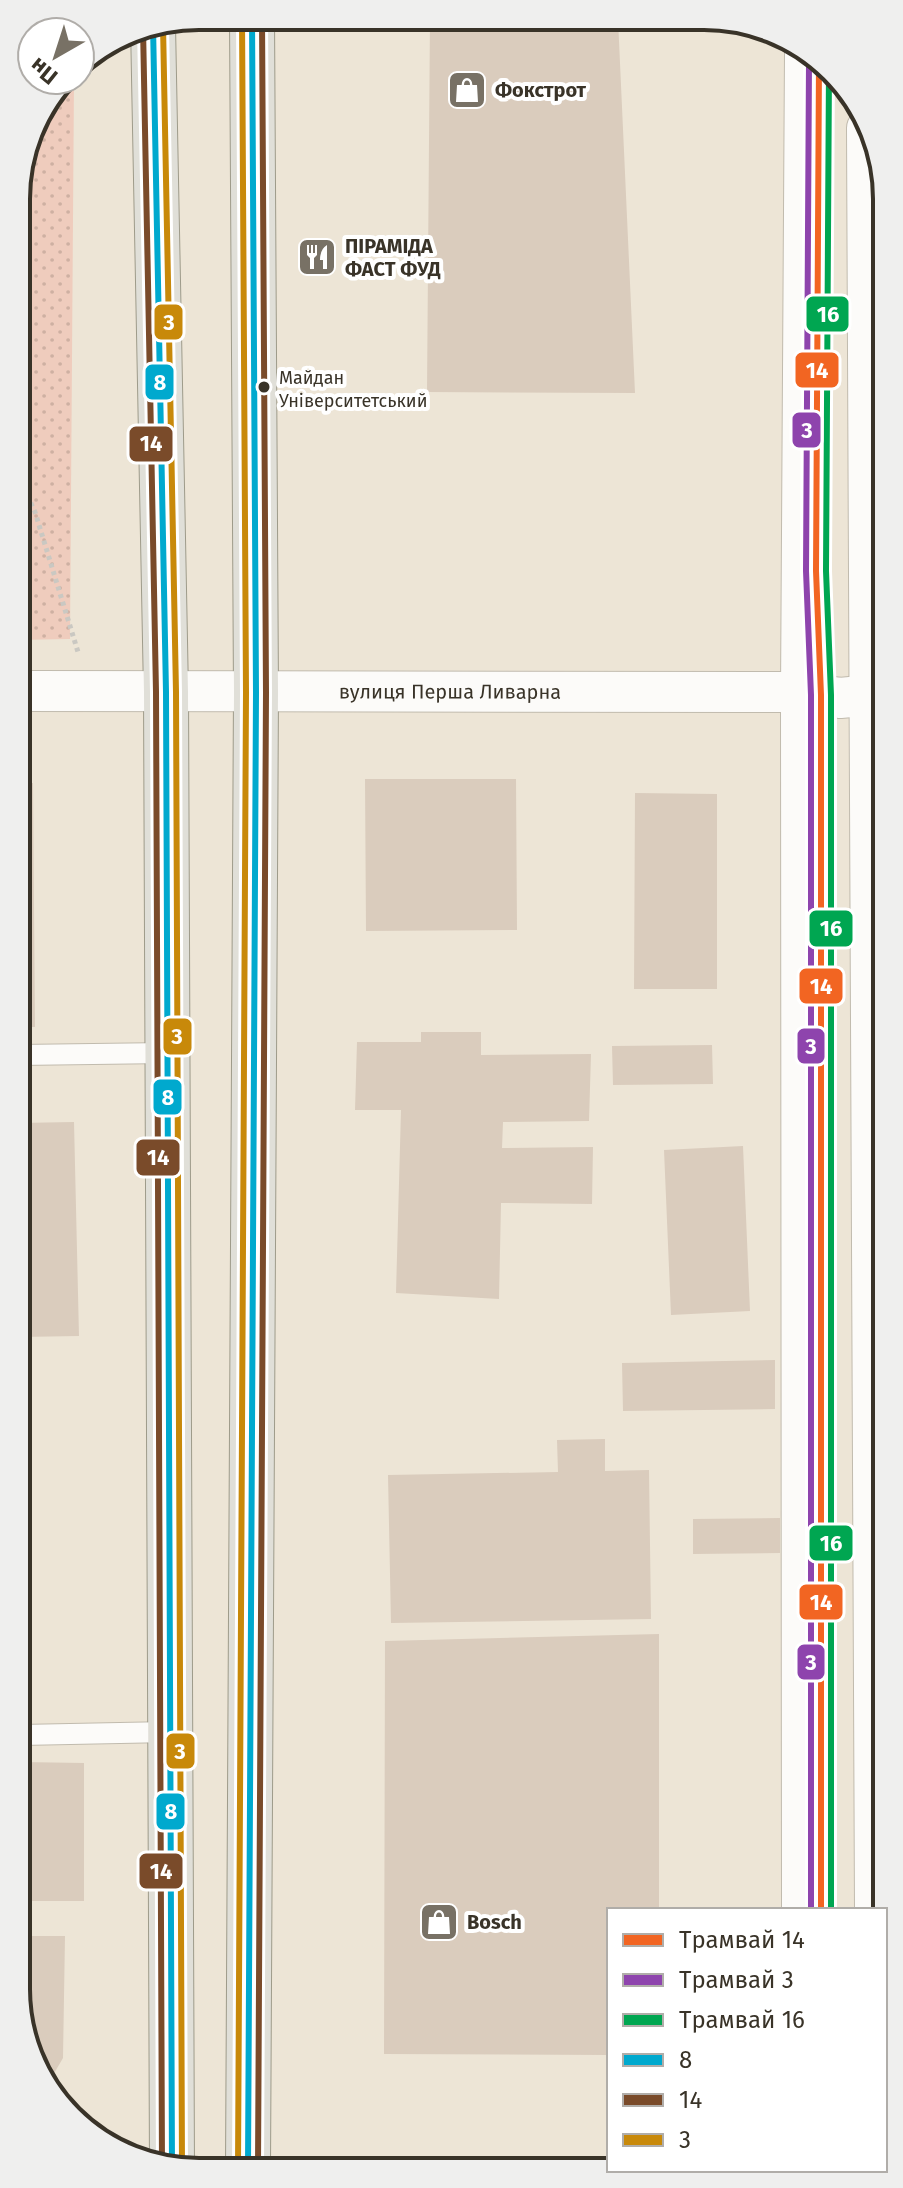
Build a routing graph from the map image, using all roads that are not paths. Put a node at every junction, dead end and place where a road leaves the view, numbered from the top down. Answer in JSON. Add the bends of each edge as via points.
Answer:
{"nodes":[{"id":1,"x":252,"y":30,"type":"edge"},
{"id":2,"x":153,"y":36,"type":"edge"},
{"id":3,"x":805,"y":63,"type":"edge"},
{"id":4,"x":867,"y":157,"type":"edge"},
{"id":5,"x":873,"y":552,"type":"edge"},
{"id":6,"x":30,"y":691,"type":"edge"},
{"id":7,"x":166,"y":692,"type":"junction"},
{"id":8,"x":256,"y":692,"type":"junction"},
{"id":9,"x":801,"y":692,"type":"junction"},
{"id":10,"x":873,"y":694,"type":"edge"},
{"id":11,"x":167,"y":1053,"type":"junction"},
{"id":12,"x":30,"y":1055,"type":"edge"},
{"id":13,"x":169,"y":1732,"type":"junction"},
{"id":14,"x":30,"y":1735,"type":"edge"},
{"id":15,"x":802,"y":1908,"type":"edge"},
{"id":16,"x":168,"y":2155,"type":"edge"},
{"id":17,"x":248,"y":2158,"type":"edge"}],
"edges":[{"from":1,"to":8,"type":"main road"},
{"from":2,"to":7,"type":"main road"},
{"from":3,"to":9,"type":"street"},
{"from":4,"to":5,"type":"street"},
{"from":6,"to":7,"type":"street","name":"вулиця Перша Ливарна"},
{"from":7,"to":8,"type":"street","name":"вулиця Перша Ливарна"},
{"from":7,"to":11,"type":"main road"},
{"from":8,"to":9,"type":"street","name":"вулиця Перша Ливарна"},
{"from":8,"to":17,"type":"main road"},
{"from":9,"to":10,"type":"street","name":"вулиця Перша Ливарна","via":[[840,698]]},
{"from":9,"to":15,"type":"street"},
{"from":11,"to":12,"type":"lane"},
{"from":11,"to":13,"type":"main road"},
{"from":13,"to":14,"type":"lane"},
{"from":13,"to":16,"type":"main road"}]}
